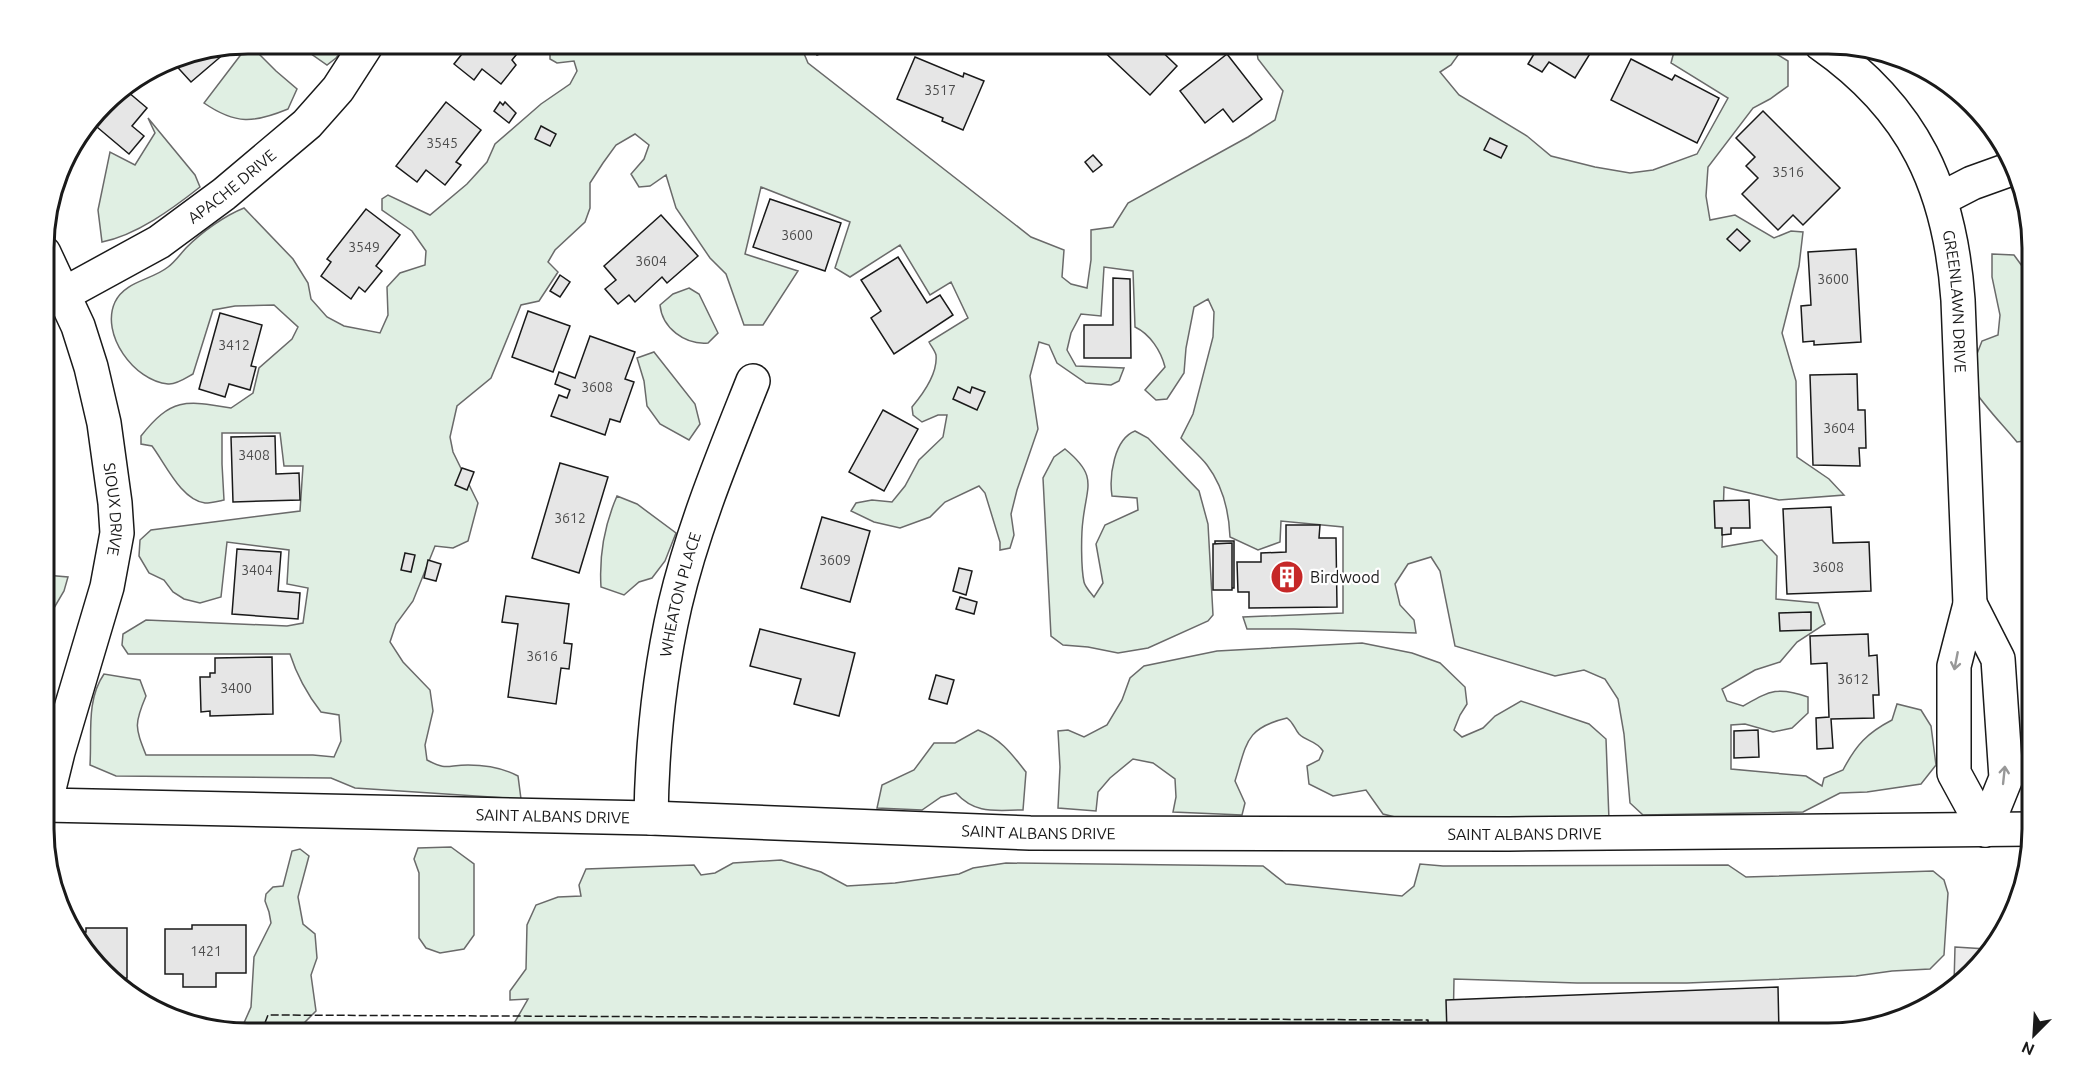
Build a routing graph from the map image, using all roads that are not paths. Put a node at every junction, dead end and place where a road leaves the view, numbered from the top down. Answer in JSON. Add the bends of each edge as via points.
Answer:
{"nodes":[{"id":1,"x":360,"y":54,"type":"edge"},
{"id":2,"x":1836,"y":55,"type":"edge"},
{"id":3,"x":2005,"y":170,"type":"edge"},
{"id":4,"x":1941,"y":199,"type":"junction"},
{"id":5,"x":54,"y":274,"type":"edge"},
{"id":6,"x":64,"y":294,"type":"junction"},
{"id":7,"x":753,"y":381,"type":"dead end"},
{"id":8,"x":1970,"y":604,"type":"junction"},
{"id":9,"x":54,"y":768,"type":"edge"},
{"id":10,"x":54,"y":805,"type":"edge"},
{"id":11,"x":651,"y":818,"type":"junction"},
{"id":12,"x":2022,"y":829,"type":"edge"},
{"id":13,"x":1985,"y":830,"type":"junction"}],
"edges":[{"from":1,"to":6,"type":"street","name":"APACHE DRIVE","via":[[307,124],[224,194],[159,242]]},
{"from":2,"to":4,"type":"street","name":"GREENLAWN DRIVE","via":[[1880,94],[1905,125],[1927,162]]},
{"from":3,"to":4,"type":"street"},
{"from":4,"to":8,"type":"street","name":"GREENLAWN DRIVE","via":[[1957,280]]},
{"from":5,"to":6,"type":"street","name":"SIOUX DRIVE"},
{"from":6,"to":9,"type":"street","name":"SIOUX DRIVE","via":[[91,367],[104,423],[117,533],[107,587]]},
{"from":7,"to":11,"type":"street","name":"WHEATON PLACE","via":[[693,541],[675,605],[654,746]]},
{"from":8,"to":13,"type":"street","name":"GREENLAWN DRIVE","one_way":true,"via":[[1954,666],[1954,773]]},
{"from":13,"to":8,"type":"street","name":"GREENLAWN DRIVE","one_way":true,"via":[[2006,778],[2002,711],[1998,659]]},
{"from":10,"to":11,"type":"street","name":"SAINT ALBANS DRIVE"},
{"from":11,"to":13,"type":"street","name":"SAINT ALBANS DRIVE","via":[[1030,833]]},
{"from":12,"to":13,"type":"street","name":"SAINT ALBANS DRIVE"}]}
